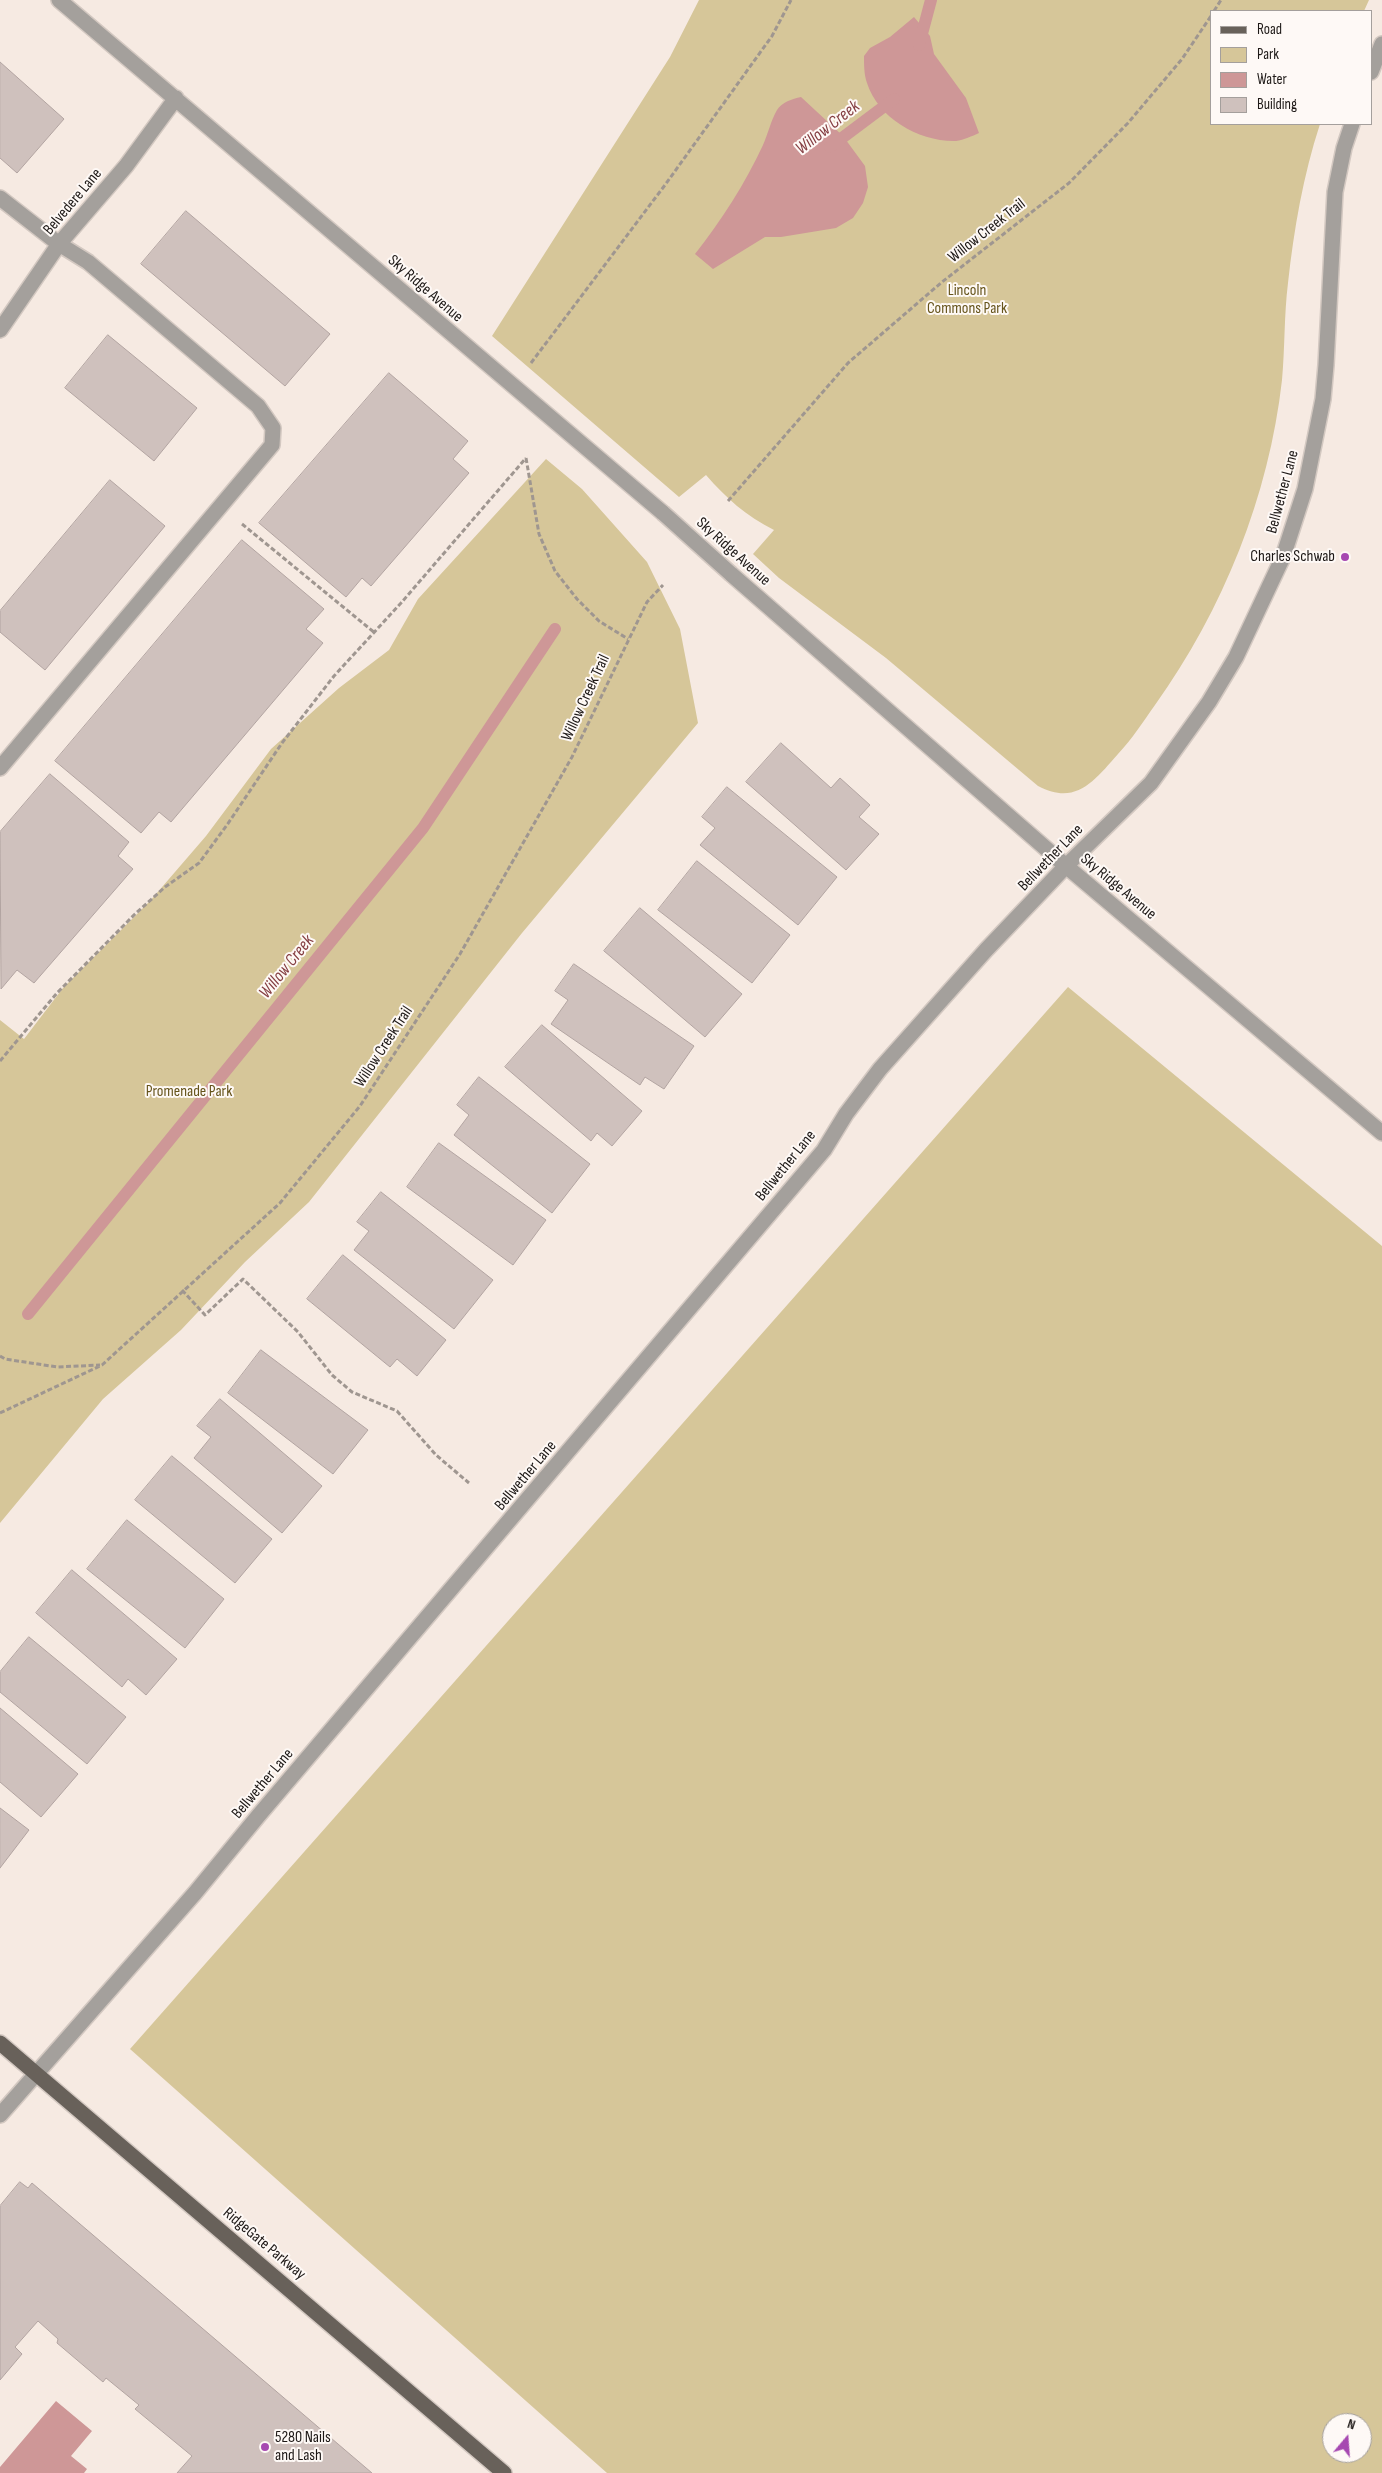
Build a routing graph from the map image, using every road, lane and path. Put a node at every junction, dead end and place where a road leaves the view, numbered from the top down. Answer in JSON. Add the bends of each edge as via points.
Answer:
{"nodes":[{"id":1,"x":59,"y":0,"type":"edge"},
{"id":2,"x":791,"y":0,"type":"edge"},
{"id":3,"x":1210,"y":17,"type":"edge"},
{"id":4,"x":1382,"y":44,"type":"edge"},
{"id":5,"x":1372,"y":69,"type":"edge"},
{"id":6,"x":176,"y":98,"type":"junction"},
{"id":7,"x":1352,"y":125,"type":"edge"},
{"id":8,"x":0,"y":198,"type":"edge"},
{"id":9,"x":59,"y":244,"type":"junction"},
{"id":10,"x":0,"y":330,"type":"edge"},
{"id":11,"x":513,"y":387,"type":"junction"},
{"id":12,"x":728,"y":501,"type":"dead end"},
{"id":13,"x":221,"y":506,"type":"junction"},
{"id":14,"x":663,"y":585,"type":"dead end"},
{"id":15,"x":375,"y":633,"type":"junction"},
{"id":16,"x":628,"y":638,"type":"junction"},
{"id":17,"x":0,"y":768,"type":"edge"},
{"id":18,"x":1066,"y":866,"type":"junction"},
{"id":19,"x":0,"y":1062,"type":"edge"},
{"id":20,"x":1382,"y":1133,"type":"edge"},
{"id":21,"x":182,"y":1290,"type":"junction"},
{"id":22,"x":0,"y":1356,"type":"edge"},
{"id":23,"x":102,"y":1365,"type":"junction"},
{"id":24,"x":0,"y":1414,"type":"edge"},
{"id":25,"x":469,"y":1483,"type":"dead end"},
{"id":26,"x":0,"y":2042,"type":"edge"},
{"id":27,"x":36,"y":2072,"type":"junction"},
{"id":28,"x":0,"y":2115,"type":"edge"},
{"id":29,"x":504,"y":2473,"type":"edge"}],
"edges":[{"from":1,"to":6,"type":"street","name":"Sky Ridge Avenue"},
{"from":2,"to":11,"type":"path","via":[[772,36],[665,185]]},
{"from":3,"to":12,"type":"path","name":"Willow Creek Trail","via":[[1182,59],[1069,183],[942,282],[848,363]]},
{"from":4,"to":5,"type":"street"},
{"from":6,"to":9,"type":"street","name":"Belvedere Lane","via":[[126,166]]},
{"from":6,"to":11,"type":"street","name":"Sky Ridge Avenue"},
{"from":7,"to":18,"type":"street","name":"Bellwether Lane","via":[[1335,192],[1323,399],[1305,489],[1289,541],[1236,657],[1209,702],[1151,782]]},
{"from":8,"to":9,"type":"street"},
{"from":9,"to":10,"type":"street","name":"Belvedere Lane"},
{"from":9,"to":13,"type":"street","via":[[88,262],[258,406],[273,428],[272,445]]},
{"from":11,"to":18,"type":"street","name":"Sky Ridge Avenue","bridge":true},
{"from":13,"to":15,"type":"path"},
{"from":13,"to":17,"type":"street"},
{"from":14,"to":16,"type":"path","name":"Willow Creek Trail","via":[[647,602]]},
{"from":15,"to":16,"type":"path","via":[[526,458],[539,534],[555,571],[599,621]]},
{"from":15,"to":19,"type":"path","via":[[334,676],[282,743],[227,826],[198,863],[135,914],[57,993]]},
{"from":16,"to":21,"type":"path","name":"Willow Creek Trail","via":[[572,757],[465,946],[360,1106],[280,1204]]},
{"from":18,"to":20,"type":"street","name":"Sky Ridge Avenue"},
{"from":18,"to":27,"type":"street","name":"Bellwether Lane","via":[[880,1069],[824,1150],[761,1226],[195,1893]]},
{"from":21,"to":23,"type":"path","name":"Willow Creek Trail"},
{"from":21,"to":25,"type":"path","via":[[204,1315],[243,1279],[298,1332],[332,1375],[352,1392],[397,1411],[436,1454]]},
{"from":22,"to":23,"type":"path","via":[[57,1367]]},
{"from":23,"to":24,"type":"path","name":"Willow Creek Trail"},
{"from":26,"to":27,"type":"main road","name":"RidgeGate Parkway"},
{"from":27,"to":28,"type":"street","name":"Bellwether Lane"},
{"from":27,"to":29,"type":"main road","name":"RidgeGate Parkway"}]}
